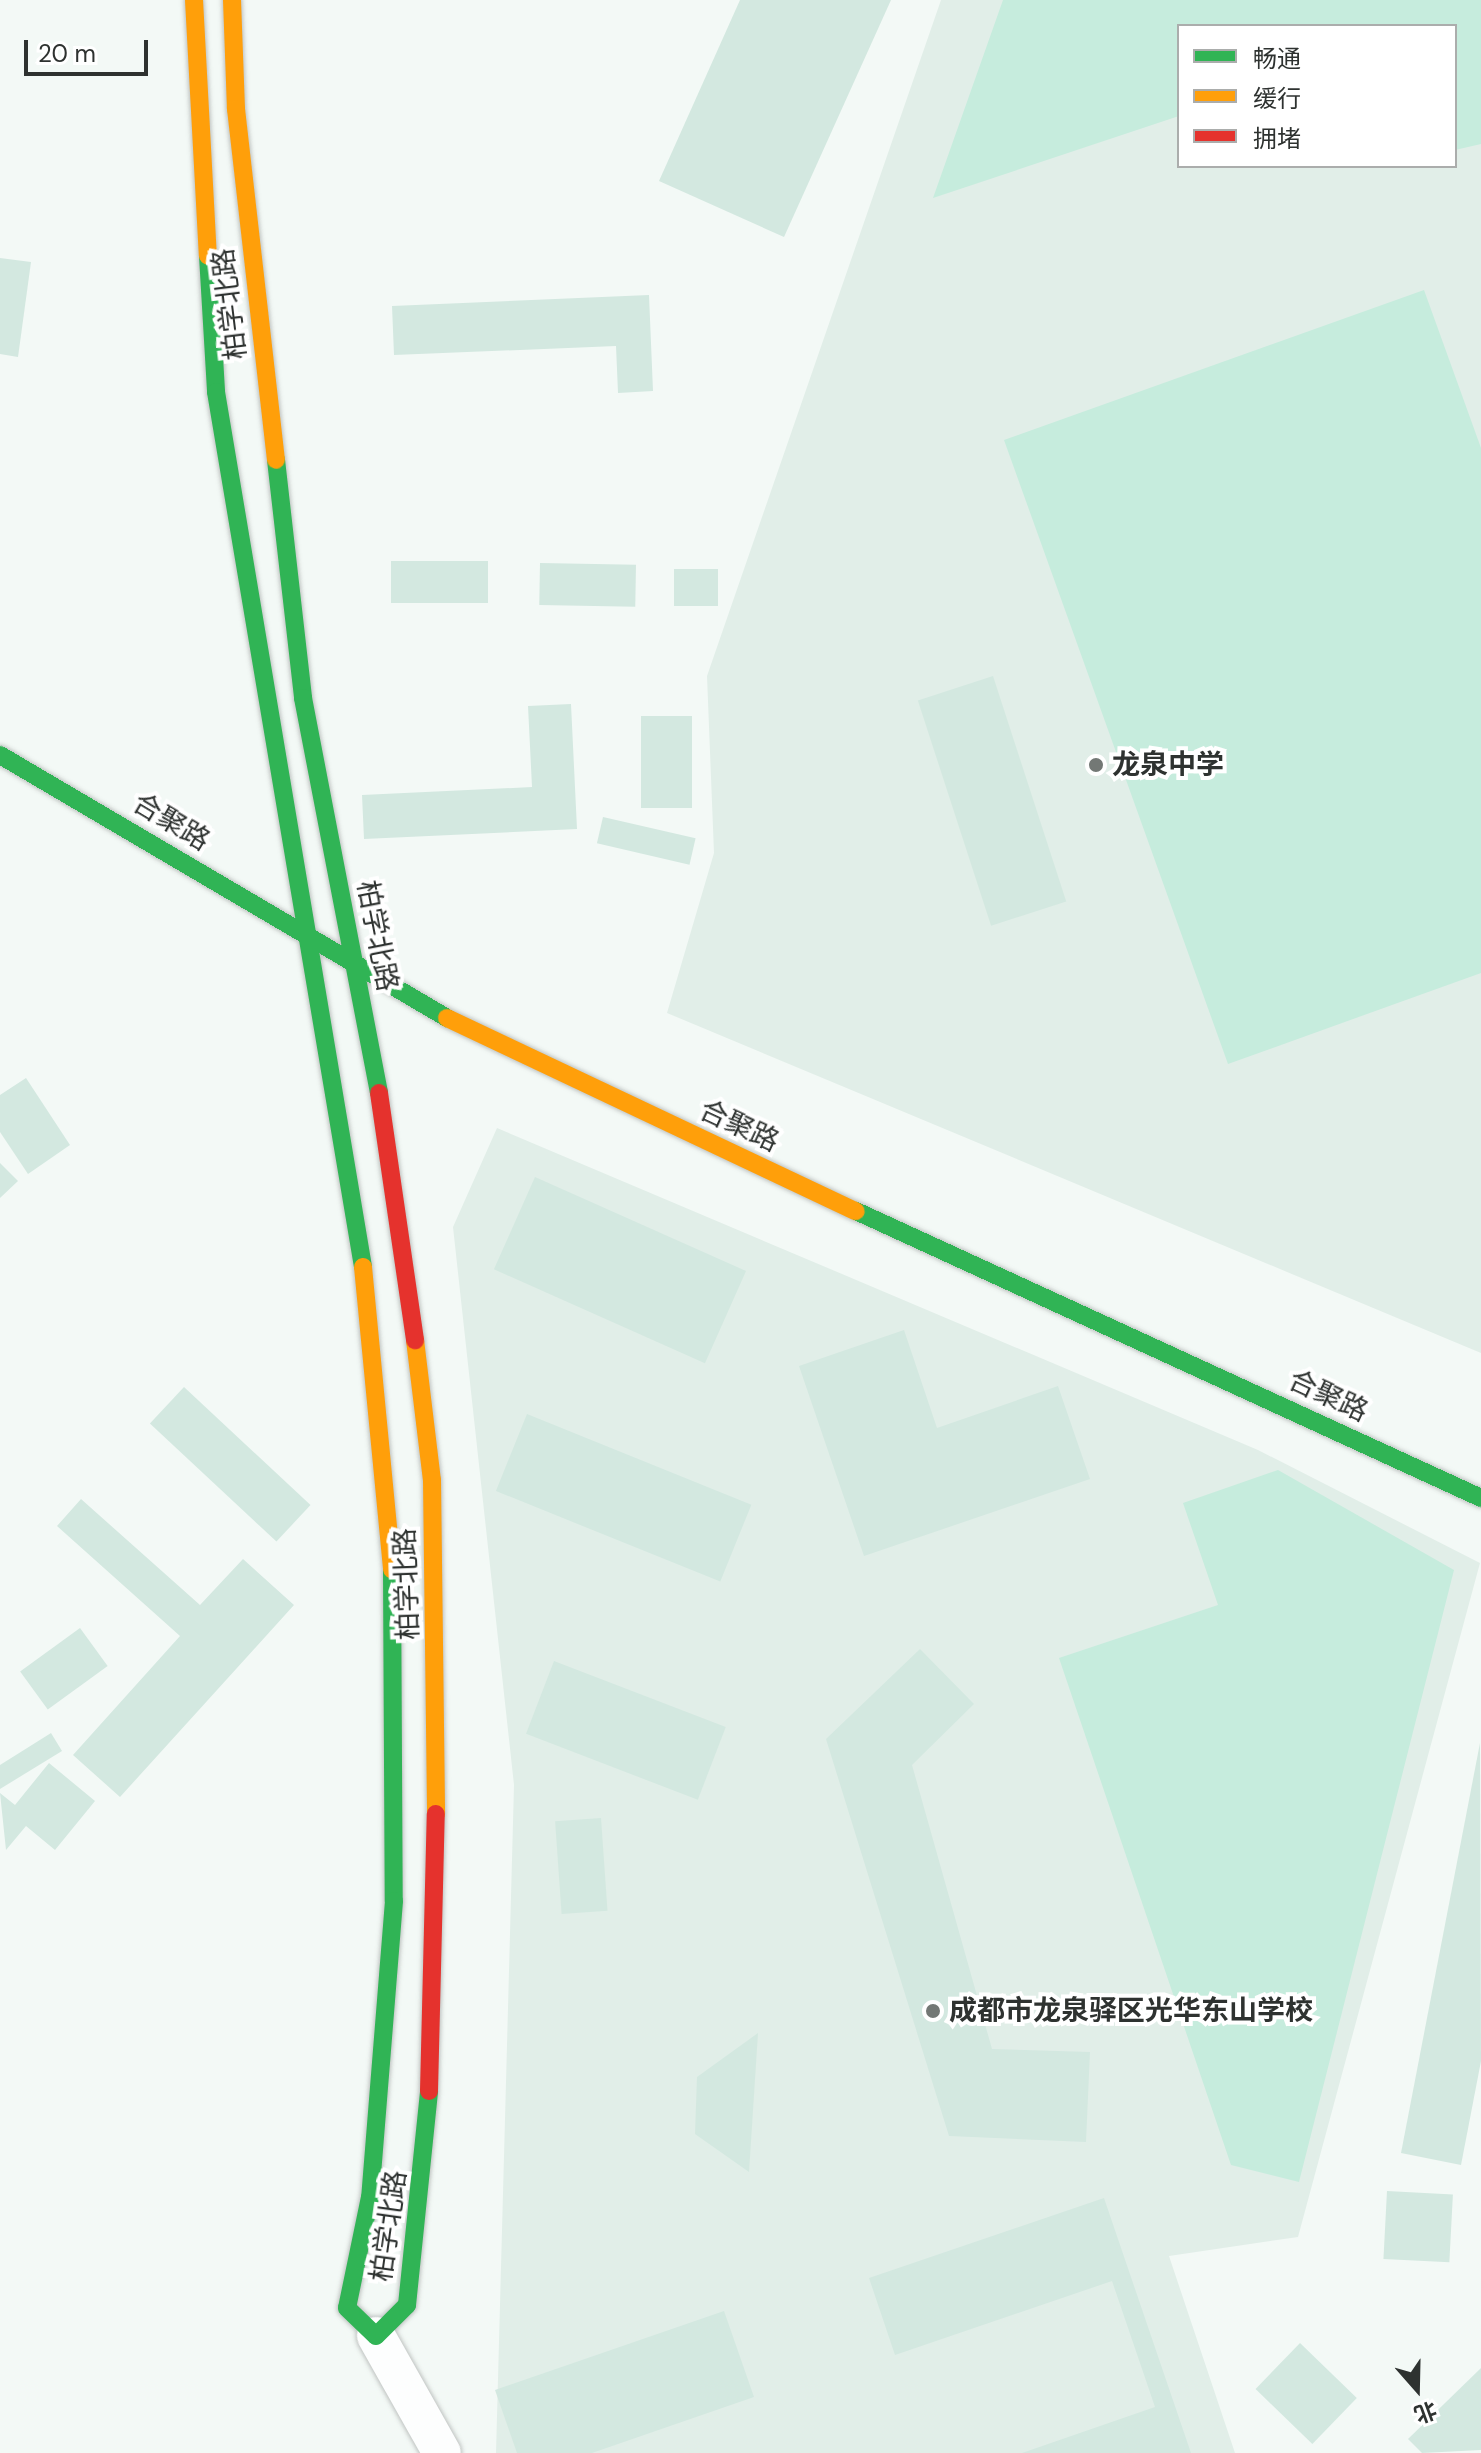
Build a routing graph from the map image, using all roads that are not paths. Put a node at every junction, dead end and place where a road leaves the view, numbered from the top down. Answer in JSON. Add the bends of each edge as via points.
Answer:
{"nodes":[{"id":1,"x":194,"y":0,"type":"edge"},
{"id":2,"x":232,"y":0,"type":"edge"},
{"id":3,"x":0,"y":755,"type":"edge"},
{"id":4,"x":308,"y":936,"type":"junction"},
{"id":5,"x":354,"y":963,"type":"junction"},
{"id":6,"x":1481,"y":1498,"type":"edge"},
{"id":7,"x":376,"y":2336,"type":"junction"},
{"id":8,"x":442,"y":2453,"type":"edge"}],
"edges":[{"from":1,"to":4,"type":"street","name":"柏学北路","via":[[216,392]]},
{"from":2,"to":5,"type":"street","name":"柏学北路","via":[[236,109],[303,698]]},
{"from":3,"to":4,"type":"street","name":"合聚路"},
{"from":4,"to":5,"type":"street","name":"合聚路"},
{"from":4,"to":7,"type":"street","name":"柏学北路","via":[[359,1235],[392,1517],[394,1901],[370,2197],[347,2308]]},
{"from":5,"to":6,"type":"street","name":"合聚路","via":[[479,1037]]},
{"from":5,"to":7,"type":"street","name":"柏学北路","via":[[413,1298],[432,1480],[439,1682],[427,2163],[407,2305]]},
{"from":7,"to":8,"type":"street"}]}
